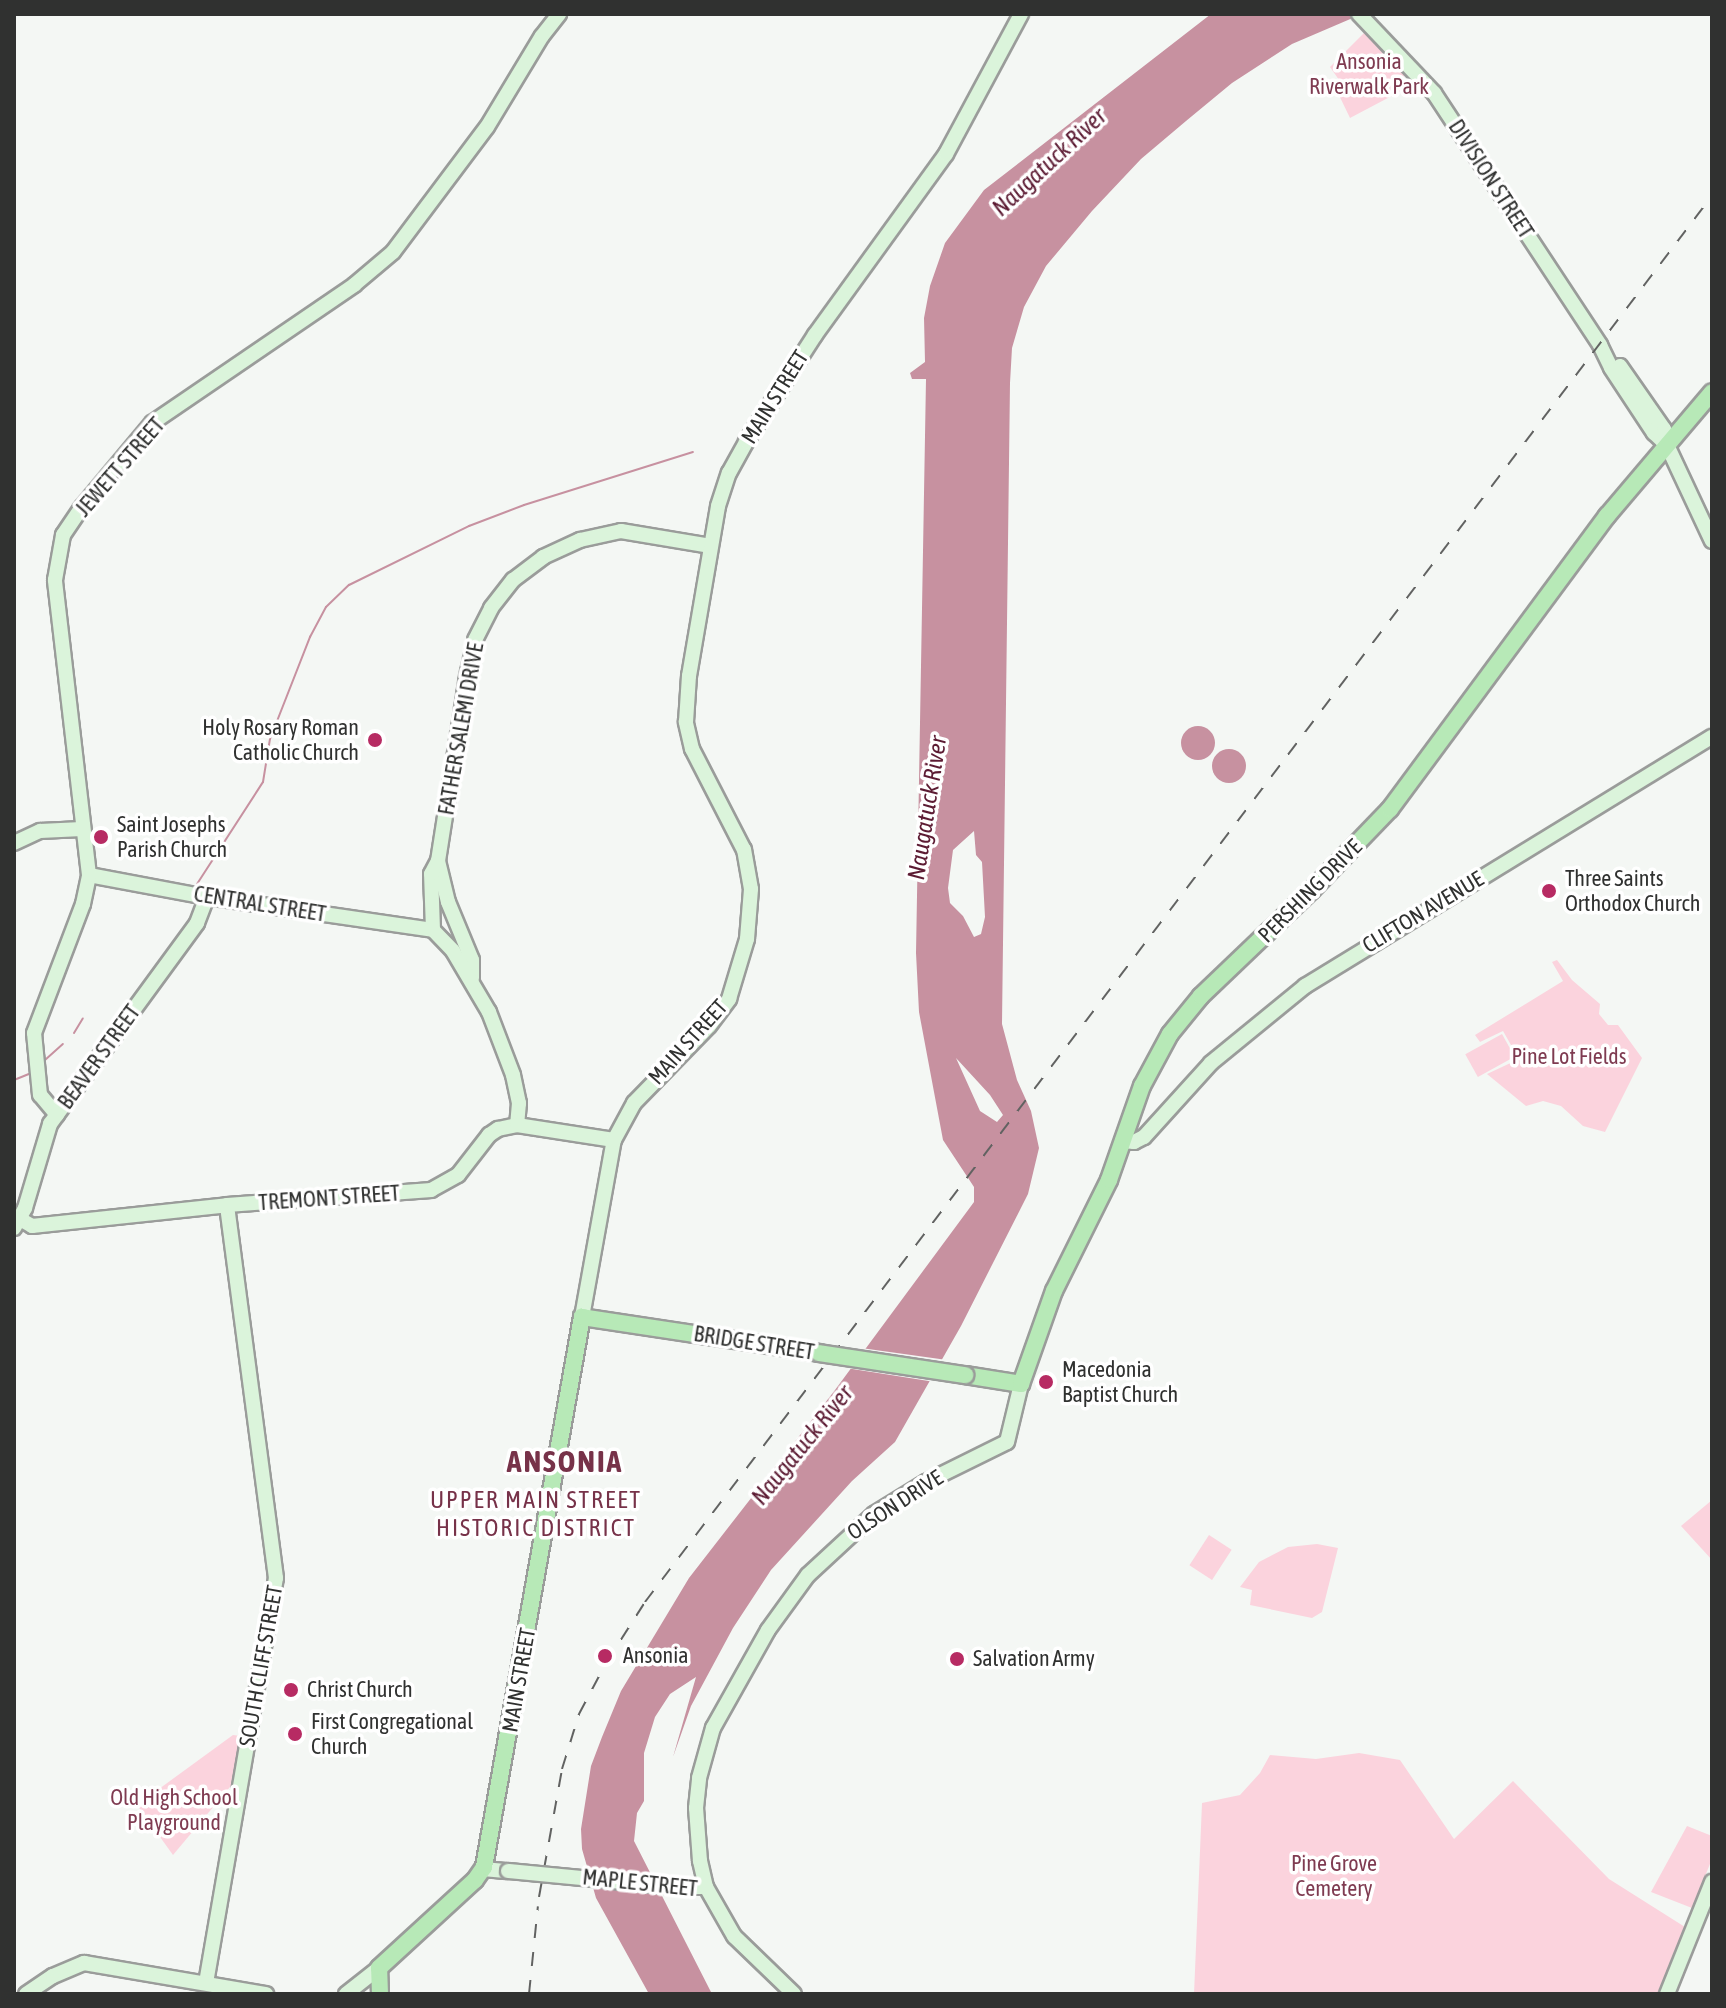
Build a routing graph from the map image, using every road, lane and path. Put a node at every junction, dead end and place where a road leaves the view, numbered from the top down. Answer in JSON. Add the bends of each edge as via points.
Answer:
{"nodes":[{"id":1,"x":559,"y":14,"type":"edge"},
{"id":2,"x":1021,"y":14,"type":"edge"},
{"id":3,"x":1359,"y":14,"type":"edge"},
{"id":4,"x":1712,"y":392,"type":"edge"},
{"id":5,"x":1667,"y":445,"type":"junction"},
{"id":6,"x":1712,"y":541,"type":"edge"},
{"id":7,"x":711,"y":546,"type":"junction"},
{"id":8,"x":1712,"y":737,"type":"edge"},
{"id":9,"x":82,"y":829,"type":"junction"},
{"id":10,"x":14,"y":843,"type":"edge"},
{"id":11,"x":438,"y":861,"type":"junction"},
{"id":12,"x":89,"y":875,"type":"junction"},
{"id":13,"x":207,"y":897,"type":"junction"},
{"id":14,"x":448,"y":902,"type":"junction"},
{"id":15,"x":433,"y":930,"type":"junction"},
{"id":16,"x":473,"y":981,"type":"junction"},
{"id":17,"x":57,"y":1115,"type":"junction"},
{"id":18,"x":1130,"y":1117,"type":"junction"},
{"id":19,"x":1158,"y":1118,"type":"junction"},
{"id":20,"x":517,"y":1125,"type":"junction"},
{"id":21,"x":614,"y":1140,"type":"junction"},
{"id":22,"x":1122,"y":1141,"type":"junction"},
{"id":23,"x":227,"y":1205,"type":"junction"},
{"id":24,"x":17,"y":1224,"type":"edge"},
{"id":25,"x":582,"y":1317,"type":"junction"},
{"id":26,"x":1021,"y":1384,"type":"junction"},
{"id":27,"x":1007,"y":1442,"type":"joint"},
{"id":28,"x":483,"y":1869,"type":"junction"},
{"id":29,"x":1712,"y":1882,"type":"edge"},
{"id":30,"x":706,"y":1887,"type":"junction"},
{"id":31,"x":379,"y":1968,"type":"junction"},
{"id":32,"x":206,"y":1983,"type":"junction"},
{"id":33,"x":26,"y":1994,"type":"edge"},
{"id":34,"x":266,"y":1994,"type":"edge"},
{"id":35,"x":346,"y":1994,"type":"edge"},
{"id":36,"x":380,"y":1994,"type":"edge"},
{"id":37,"x":794,"y":1994,"type":"edge"},
{"id":38,"x":1667,"y":1994,"type":"edge"}],
"edges":[{"from":1,"to":9,"type":"main road","name":"JEWETT STREET","via":[[494,117],[393,252],[354,285],[152,423],[63,535],[55,580]]},
{"from":2,"to":7,"type":"main road","name":"MAIN STREET","via":[[946,154],[815,335],[746,442],[729,473]]},
{"from":3,"to":5,"type":"main road","name":"DIVISION STREET","via":[[1437,97],[1607,356],[1621,366],[1660,422]]},
{"from":4,"to":5,"type":"main road","name":"PERSHING DRIVE"},
{"from":5,"to":6,"type":"main road","name":"DIVISION STREET"},
{"from":5,"to":18,"type":"main road","name":"PERSHING DRIVE","via":[[1598,528],[1390,809],[1201,996],[1170,1034]]},
{"from":7,"to":11,"type":"main road","name":"FATHER SALEMI DRIVE","via":[[621,531],[580,540],[543,557],[513,580],[475,640]]},
{"from":7,"to":21,"type":"main road","name":"MAIN STREET","via":[[686,722],[692,749],[744,850],[751,889],[747,939],[729,999],[634,1103]]},
{"from":8,"to":19,"type":"main road","name":"CLIFTON AVENUE","via":[[1305,986],[1211,1063]]},
{"from":9,"to":10,"type":"main road","via":[[40,831]]},
{"from":9,"to":12,"type":"main road","name":"JEWETT STREET"},
{"from":11,"to":14,"type":"main road","name":"FATHER SALEMI DRIVE"},
{"from":11,"to":15,"type":"main road","name":"FATHER SALEMI DRIVE","via":[[431,874]]},
{"from":12,"to":13,"type":"main road","name":"CENTRAL STREET"},
{"from":12,"to":17,"type":"main road","name":"JEWETT STREET","via":[[34,1033],[40,1095]]},
{"from":13,"to":15,"type":"main road","name":"CENTRAL STREET"},
{"from":13,"to":17,"type":"main road","name":"BEAVER STREET","via":[[197,923]]},
{"from":14,"to":15,"type":"main road"},
{"from":14,"to":16,"type":"main road","name":"FATHER SALEMI DRIVE","via":[[472,960]]},
{"from":15,"to":16,"type":"main road"},
{"from":16,"to":20,"type":"main road","via":[[513,1075]]},
{"from":17,"to":24,"type":"main road","name":"BEAVER STREET"},
{"from":18,"to":19,"type":"main road"},
{"from":18,"to":22,"type":"main road","name":"PERSHING DRIVE"},
{"from":19,"to":22,"type":"main road","name":"CLIFTON AVENUE","via":[[1140,1140]]},
{"from":20,"to":21,"type":"main road"},
{"from":20,"to":23,"type":"main road","name":"TREMONT STREET","via":[[489,1135],[458,1175],[431,1190]]},
{"from":21,"to":25,"type":"main road","name":"MAIN STREET"},
{"from":22,"to":26,"type":"main road","name":"PERSHING DRIVE","via":[[1109,1180],[1054,1291]]},
{"from":23,"to":24,"type":"main road","name":"TREMONT STREET"},
{"from":23,"to":32,"type":"main road","name":"SOUTH CLIFF STREET","via":[[276,1578]]},
{"from":25,"to":26,"type":"main road","name":"BRIDGE STREET","bridge":true},
{"from":25,"to":28,"type":"main road","name":"MAIN STREET"},
{"from":26,"to":27,"type":"main road","name":"PERSHING DRIVE"},
{"from":27,"to":30,"type":"main road","name":"OLSON DRIVE","via":[[894,1501],[837,1544],[785,1602],[722,1710],[705,1753],[697,1793],[697,1837]]},
{"from":28,"to":30,"type":"main road","name":"MAPLE STREET","bridge":true},
{"from":28,"to":31,"type":"main road"},
{"from":29,"to":38,"type":"main road"},
{"from":30,"to":37,"type":"main road","name":"MAPLE STREET","via":[[734,1936]]},
{"from":31,"to":35,"type":"main road"},
{"from":31,"to":36,"type":"main road"},
{"from":32,"to":33,"type":"main road","via":[[94,1964],[75,1966]]},
{"from":32,"to":34,"type":"main road"}]}
